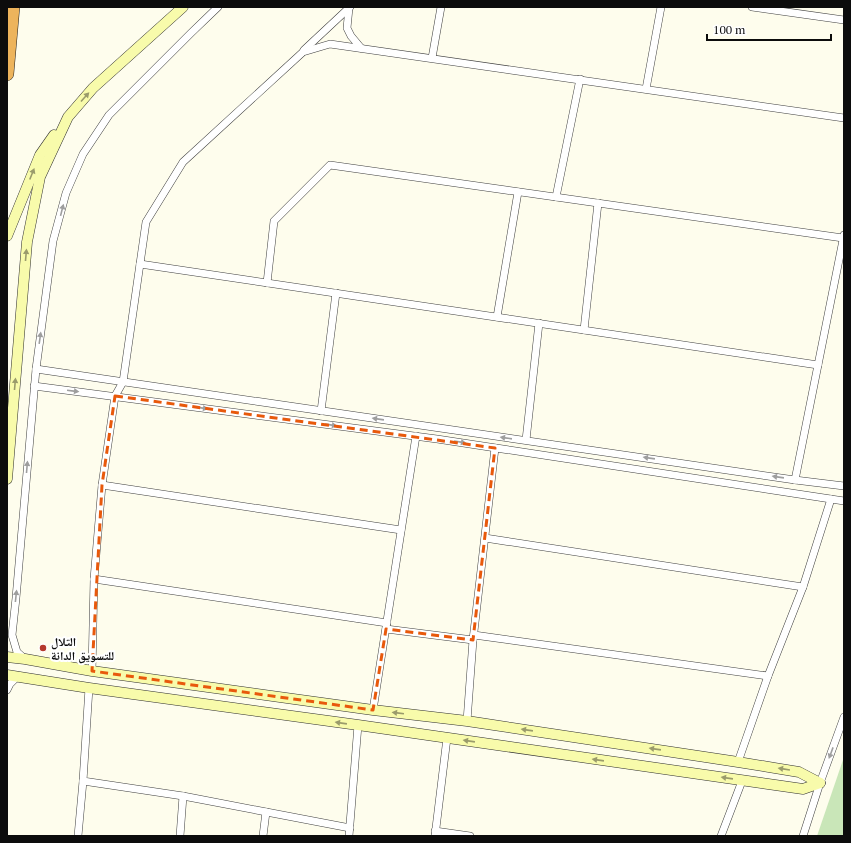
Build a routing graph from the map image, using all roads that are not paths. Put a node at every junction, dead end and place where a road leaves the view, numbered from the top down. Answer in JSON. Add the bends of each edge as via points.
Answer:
{"nodes":[{"id":1,"x":13,"y":7,"type":"edge"},
{"id":2,"x":183,"y":7,"type":"edge"},
{"id":3,"x":218,"y":7,"type":"edge"},
{"id":4,"x":349,"y":7,"type":"edge"},
{"id":5,"x":441,"y":7,"type":"edge"},
{"id":6,"x":661,"y":7,"type":"edge"},
{"id":7,"x":752,"y":7,"type":"edge"},
{"id":8,"x":844,"y":20,"type":"edge"},
{"id":9,"x":361,"y":48,"type":"junction"},
{"id":10,"x":303,"y":52,"type":"junction"},
{"id":11,"x":432,"y":58,"type":"junction"},
{"id":12,"x":7,"y":74,"type":"edge"},
{"id":13,"x":580,"y":80,"type":"junction"},
{"id":14,"x":646,"y":89,"type":"junction"},
{"id":15,"x":68,"y":117,"type":"junction"},
{"id":16,"x":844,"y":118,"type":"edge"},
{"id":17,"x":518,"y":192,"type":"junction"},
{"id":18,"x":556,"y":198,"type":"junction"},
{"id":19,"x":598,"y":204,"type":"junction"},
{"id":20,"x":7,"y":236,"type":"edge"},
{"id":21,"x":844,"y":237,"type":"edge"},
{"id":22,"x":140,"y":264,"type":"junction"},
{"id":23,"x":267,"y":283,"type":"junction"},
{"id":24,"x":336,"y":293,"type":"junction"},
{"id":25,"x":497,"y":317,"type":"junction"},
{"id":26,"x":539,"y":323,"type":"junction"},
{"id":27,"x":584,"y":330,"type":"junction"},
{"id":28,"x":818,"y":365,"type":"junction"},
{"id":29,"x":36,"y":369,"type":"junction"},
{"id":30,"x":123,"y":382,"type":"junction"},
{"id":31,"x":34,"y":386,"type":"junction"},
{"id":32,"x":115,"y":396,"type":"junction"},
{"id":33,"x":321,"y":411,"type":"junction"},
{"id":34,"x":416,"y":436,"type":"junction"},
{"id":35,"x":526,"y":440,"type":"junction"},
{"id":36,"x":495,"y":448,"type":"junction"},
{"id":37,"x":7,"y":479,"type":"edge"},
{"id":38,"x":796,"y":480,"type":"junction"},
{"id":39,"x":102,"y":485,"type":"junction"},
{"id":40,"x":844,"y":486,"type":"edge"},
{"id":41,"x":831,"y":499,"type":"junction"},
{"id":42,"x":844,"y":501,"type":"edge"},
{"id":43,"x":401,"y":530,"type":"junction"},
{"id":44,"x":485,"y":538,"type":"junction"},
{"id":45,"x":94,"y":579,"type":"junction"},
{"id":46,"x":803,"y":587,"type":"junction"},
{"id":47,"x":387,"y":626,"type":"junction"},
{"id":48,"x":474,"y":638,"type":"junction"},
{"id":49,"x":7,"y":657,"type":"edge"},
{"id":50,"x":25,"y":659,"type":"junction"},
{"id":51,"x":92,"y":671,"type":"junction"},
{"id":52,"x":7,"y":675,"type":"edge"},
{"id":53,"x":18,"y":676,"type":"junction"},
{"id":54,"x":768,"y":676,"type":"junction"},
{"id":55,"x":90,"y":688,"type":"junction"},
{"id":56,"x":7,"y":690,"type":"edge"},
{"id":57,"x":373,"y":710,"type":"junction"},
{"id":58,"x":844,"y":717,"type":"edge"},
{"id":59,"x":467,"y":721,"type":"junction"},
{"id":60,"x":358,"y":725,"type":"junction"},
{"id":61,"x":447,"y":738,"type":"junction"},
{"id":62,"x":738,"y":762,"type":"junction"},
{"id":63,"x":83,"y":781,"type":"junction"},
{"id":64,"x":742,"y":781,"type":"junction"},
{"id":65,"x":820,"y":783,"type":"junction"},
{"id":66,"x":184,"y":796,"type":"junction"},
{"id":67,"x":266,"y":812,"type":"junction"},
{"id":68,"x":350,"y":828,"type":"junction"},
{"id":69,"x":435,"y":834,"type":"edge"},
{"id":70,"x":78,"y":836,"type":"edge"},
{"id":71,"x":180,"y":836,"type":"edge"},
{"id":72,"x":263,"y":836,"type":"edge"},
{"id":73,"x":349,"y":836,"type":"edge"},
{"id":74,"x":470,"y":836,"type":"edge"},
{"id":75,"x":721,"y":836,"type":"edge"},
{"id":76,"x":803,"y":836,"type":"edge"}],
"edges":[{"from":1,"to":12,"type":"highway"},
{"from":15,"to":2,"type":"street","one_way":true,"via":[[93,88]]},
{"from":29,"to":3,"type":"street","one_way":true,"via":[[54,241],[66,193],[83,154],[108,115]]},
{"from":4,"to":9,"type":"street","via":[[347,28]]},
{"from":4,"to":10,"type":"street"},
{"from":5,"to":11,"type":"street"},
{"from":6,"to":14,"type":"street"},
{"from":7,"to":8,"type":"street"},
{"from":9,"to":10,"type":"street","via":[[330,44]]},
{"from":9,"to":11,"type":"street"},
{"from":10,"to":22,"type":"street","via":[[183,162],[146,222]]},
{"from":11,"to":13,"type":"street"},
{"from":13,"to":14,"type":"street"},
{"from":13,"to":18,"type":"street"},
{"from":14,"to":16,"type":"street"},
{"from":20,"to":15,"type":"street","one_way":true,"via":[[40,155]]},
{"from":37,"to":15,"type":"street","one_way":true,"via":[[27,242],[40,177]]},
{"from":17,"to":18,"type":"street"},
{"from":17,"to":23,"type":"street","via":[[330,165],[274,221]]},
{"from":17,"to":25,"type":"street"},
{"from":18,"to":19,"type":"street"},
{"from":19,"to":21,"type":"street"},
{"from":19,"to":27,"type":"street"},
{"from":21,"to":28,"type":"street"},
{"from":22,"to":23,"type":"street"},
{"from":22,"to":30,"type":"street"},
{"from":23,"to":24,"type":"street"},
{"from":24,"to":25,"type":"street"},
{"from":24,"to":33,"type":"street"},
{"from":25,"to":26,"type":"street"},
{"from":26,"to":27,"type":"street"},
{"from":26,"to":35,"type":"street"},
{"from":27,"to":28,"type":"street"},
{"from":28,"to":38,"type":"street"},
{"from":29,"to":30,"type":"street"},
{"from":29,"to":31,"type":"street"},
{"from":30,"to":32,"type":"street"},
{"from":30,"to":33,"type":"street"},
{"from":31,"to":32,"type":"street","one_way":true},
{"from":50,"to":31,"type":"street","one_way":true,"via":[[17,652],[12,635]]},
{"from":32,"to":34,"type":"street","one_way":true},
{"from":32,"to":39,"type":"street"},
{"from":35,"to":33,"type":"street","one_way":true},
{"from":34,"to":36,"type":"street","one_way":true},
{"from":34,"to":43,"type":"street"},
{"from":38,"to":35,"type":"street","one_way":true},
{"from":36,"to":41,"type":"street"},
{"from":36,"to":44,"type":"street"},
{"from":38,"to":40,"type":"street"},
{"from":39,"to":43,"type":"street"},
{"from":39,"to":45,"type":"street"},
{"from":41,"to":42,"type":"street"},
{"from":41,"to":46,"type":"street"},
{"from":43,"to":47,"type":"street"},
{"from":44,"to":46,"type":"street"},
{"from":44,"to":48,"type":"street"},
{"from":45,"to":47,"type":"street"},
{"from":45,"to":51,"type":"street"},
{"from":46,"to":54,"type":"street"},
{"from":47,"to":48,"type":"street"},
{"from":47,"to":57,"type":"street"},
{"from":48,"to":54,"type":"street"},
{"from":48,"to":59,"type":"street"},
{"from":49,"to":50,"type":"street"},
{"from":50,"to":51,"type":"street"},
{"from":51,"to":57,"type":"street"},
{"from":52,"to":53,"type":"street"},
{"from":53,"to":55,"type":"street"},
{"from":53,"to":56,"type":"street"},
{"from":54,"to":62,"type":"street"},
{"from":60,"to":55,"type":"street","one_way":true},
{"from":55,"to":63,"type":"street"},
{"from":59,"to":57,"type":"street","one_way":true},
{"from":58,"to":65,"type":"street","one_way":true},
{"from":62,"to":59,"type":"street","one_way":true},
{"from":60,"to":61,"type":"street"},
{"from":60,"to":68,"type":"street"},
{"from":64,"to":61,"type":"street","one_way":true},
{"from":61,"to":69,"type":"street"},
{"from":65,"to":62,"type":"street","one_way":true,"via":[[799,772]]},
{"from":63,"to":66,"type":"street"},
{"from":63,"to":70,"type":"street"},
{"from":64,"to":65,"type":"street","via":[[803,789]]},
{"from":64,"to":75,"type":"street"},
{"from":65,"to":76,"type":"street"},
{"from":66,"to":67,"type":"street"},
{"from":66,"to":71,"type":"street"},
{"from":67,"to":68,"type":"street"},
{"from":67,"to":72,"type":"street"},
{"from":68,"to":73,"type":"street"},
{"from":69,"to":74,"type":"street"}]}
